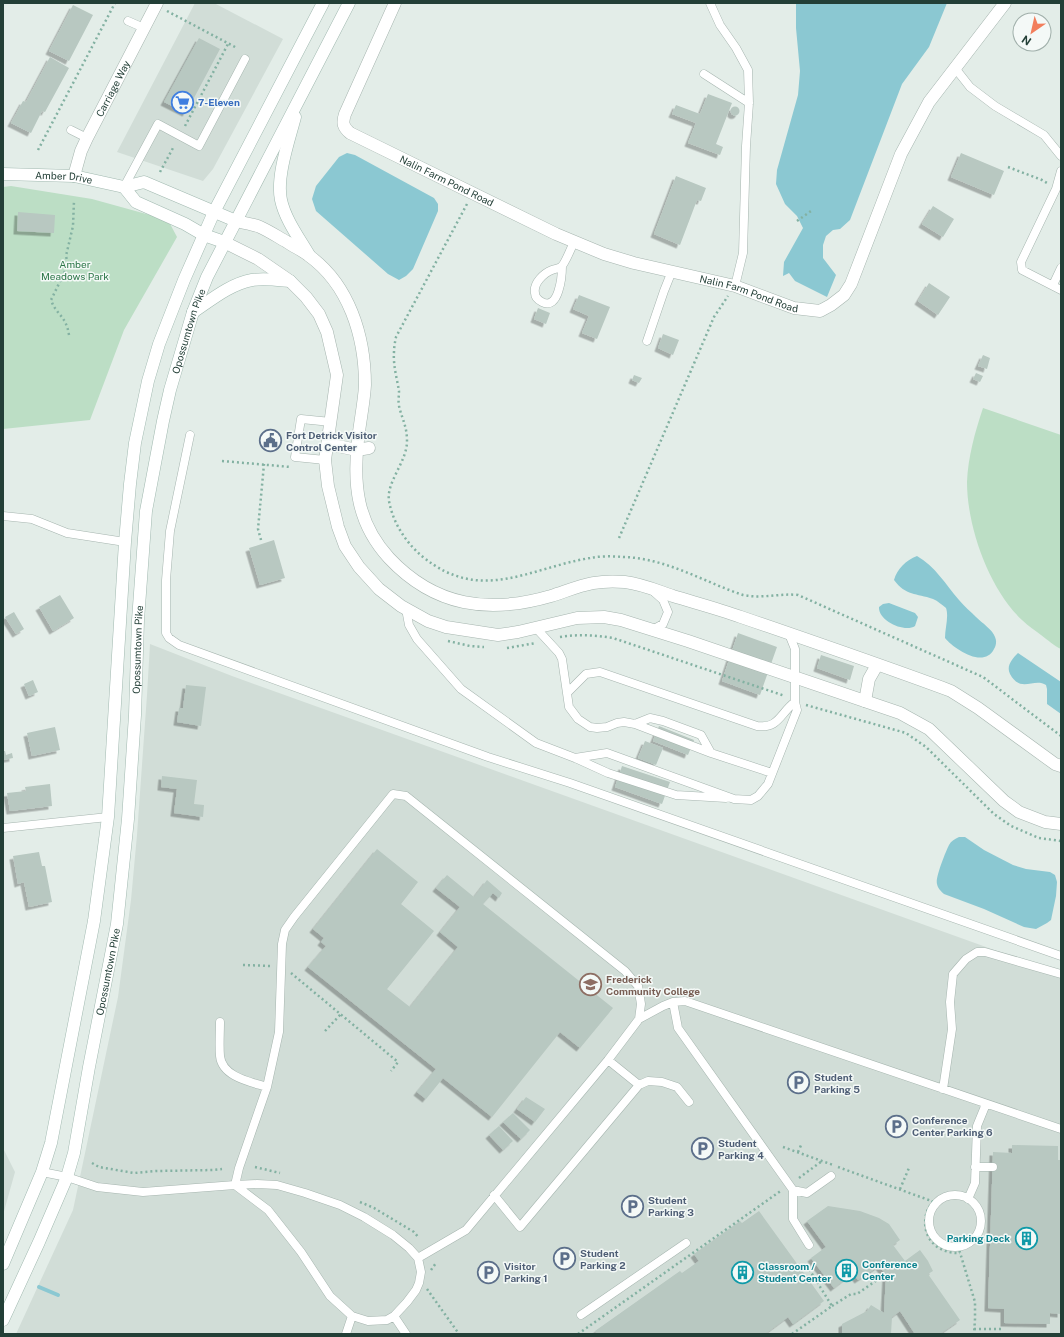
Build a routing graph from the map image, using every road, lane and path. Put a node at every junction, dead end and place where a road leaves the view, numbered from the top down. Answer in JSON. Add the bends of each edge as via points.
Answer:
{"nodes":[{"id":1,"x":115,"y":3,"type":"edge"},
{"id":2,"x":323,"y":3,"type":"edge"},
{"id":3,"x":349,"y":3,"type":"edge"},
{"id":4,"x":395,"y":3,"type":"edge"},
{"id":5,"x":710,"y":3,"type":"edge"},
{"id":6,"x":1005,"y":3,"type":"edge"},
{"id":7,"x":160,"y":6,"type":"edge"},
{"id":8,"x":128,"y":21,"type":"dead end"},
{"id":9,"x":144,"y":28,"type":"junction"},
{"id":10,"x":228,"y":44,"type":"junction"},
{"id":11,"x":237,"y":48,"type":"dead end"},
{"id":12,"x":245,"y":59,"type":"dead end"},
{"id":13,"x":955,"y":68,"type":"junction"},
{"id":14,"x":704,"y":74,"type":"dead end"},
{"id":15,"x":300,"y":96,"type":"junction"},
{"id":16,"x":749,"y":103,"type":"junction"},
{"id":17,"x":185,"y":126,"type":"dead end"},
{"id":18,"x":71,"y":130,"type":"dead end"},
{"id":19,"x":87,"y":138,"type":"junction"},
{"id":20,"x":173,"y":148,"type":"dead end"},
{"id":21,"x":38,"y":150,"type":"dead end"},
{"id":22,"x":1061,"y":156,"type":"edge"},
{"id":23,"x":1008,"y":167,"type":"dead end"},
{"id":24,"x":1061,"y":171,"type":"edge"},
{"id":25,"x":160,"y":172,"type":"dead end"},
{"id":26,"x":3,"y":174,"type":"edge"},
{"id":27,"x":74,"y":176,"type":"junction"},
{"id":28,"x":124,"y":187,"type":"junction"},
{"id":29,"x":1056,"y":188,"type":"junction"},
{"id":30,"x":473,"y":192,"type":"junction"},
{"id":31,"x":74,"y":201,"type":"dead end"},
{"id":32,"x":811,"y":211,"type":"dead end"},
{"id":33,"x":214,"y":212,"type":"junction"},
{"id":34,"x":236,"y":221,"type":"junction"},
{"id":35,"x":797,"y":221,"type":"dead end"},
{"id":36,"x":204,"y":235,"type":"junction"},
{"id":37,"x":224,"y":242,"type":"junction"},
{"id":38,"x":574,"y":242,"type":"junction"},
{"id":39,"x":309,"y":255,"type":"junction"},
{"id":40,"x":562,"y":266,"type":"junction"},
{"id":41,"x":1061,"y":268,"type":"edge"},
{"id":42,"x":672,"y":271,"type":"junction"},
{"id":43,"x":290,"y":281,"type":"junction"},
{"id":44,"x":1053,"y":285,"type":"junction"},
{"id":45,"x":735,"y":286,"type":"junction"},
{"id":46,"x":1061,"y":290,"type":"edge"},
{"id":47,"x":193,"y":312,"type":"junction"},
{"id":48,"x":69,"y":335,"type":"dead end"},
{"id":49,"x":647,"y":341,"type":"dead end"},
{"id":50,"x":331,"y":422,"type":"junction"},
{"id":51,"x":190,"y":435,"type":"dead end"},
{"id":52,"x":328,"y":444,"type":"junction"},
{"id":53,"x":363,"y":449,"type":"junction"},
{"id":54,"x":325,"y":460,"type":"junction"},
{"id":55,"x":222,"y":461,"type":"dead end"},
{"id":56,"x":264,"y":464,"type":"junction"},
{"id":57,"x":295,"y":467,"type":"dead end"},
{"id":58,"x":3,"y":516,"type":"edge"},
{"id":59,"x":619,"y":538,"type":"dead end"},
{"id":60,"x":260,"y":540,"type":"dead end"},
{"id":61,"x":125,"y":542,"type":"junction"},
{"id":62,"x":648,"y":588,"type":"junction"},
{"id":63,"x":406,"y":609,"type":"junction"},
{"id":64,"x":536,"y":628,"type":"junction"},
{"id":65,"x":654,"y":629,"type":"junction"},
{"id":66,"x":789,"y":634,"type":"junction"},
{"id":67,"x":547,"y":640,"type":"junction"},
{"id":68,"x":446,"y":641,"type":"dead end"},
{"id":69,"x":485,"y":647,"type":"dead end"},
{"id":70,"x":506,"y":648,"type":"dead end"},
{"id":71,"x":877,"y":665,"type":"junction"},
{"id":72,"x":796,"y":677,"type":"junction"},
{"id":73,"x":568,"y":692,"type":"junction"},
{"id":74,"x":865,"y":701,"type":"junction"},
{"id":75,"x":795,"y":702,"type":"junction"},
{"id":76,"x":635,"y":724,"type":"junction"},
{"id":77,"x":1061,"y":736,"type":"edge"},
{"id":78,"x":711,"y":753,"type":"junction"},
{"id":79,"x":575,"y":758,"type":"junction"},
{"id":80,"x":1061,"y":766,"type":"edge"},
{"id":81,"x":772,"y":773,"type":"junction"},
{"id":82,"x":734,"y":799,"type":"junction"},
{"id":83,"x":108,"y":817,"type":"junction"},
{"id":84,"x":1061,"y":824,"type":"edge"},
{"id":85,"x":3,"y":828,"type":"edge"},
{"id":86,"x":1061,"y":841,"type":"edge"},
{"id":87,"x":1061,"y":956,"type":"edge"},
{"id":88,"x":243,"y":965,"type":"dead end"},
{"id":89,"x":273,"y":967,"type":"dead end"},
{"id":90,"x":289,"y":971,"type":"dead end"},
{"id":91,"x":1061,"y":974,"type":"edge"},
{"id":92,"x":673,"y":1002,"type":"junction"},
{"id":93,"x":340,"y":1014,"type":"junction"},
{"id":94,"x":639,"y":1019,"type":"junction"},
{"id":95,"x":220,"y":1022,"type":"dead end"},
{"id":96,"x":325,"y":1031,"type":"dead end"},
{"id":97,"x":608,"y":1060,"type":"junction"},
{"id":98,"x":391,"y":1071,"type":"dead end"},
{"id":99,"x":639,"y":1085,"type":"junction"},
{"id":100,"x":267,"y":1087,"type":"junction"},
{"id":101,"x":943,"y":1089,"type":"junction"},
{"id":102,"x":689,"y":1102,"type":"dead end"},
{"id":103,"x":986,"y":1104,"type":"junction"},
{"id":104,"x":1061,"y":1129,"type":"edge"},
{"id":105,"x":802,"y":1143,"type":"dead end"},
{"id":106,"x":783,"y":1147,"type":"dead end"},
{"id":107,"x":798,"y":1152,"type":"junction"},
{"id":108,"x":822,"y":1161,"type":"junction"},
{"id":109,"x":92,"y":1163,"type":"dead end"},
{"id":110,"x":976,"y":1167,"type":"junction"},
{"id":111,"x":993,"y":1167,"type":"dead end"},
{"id":112,"x":909,"y":1168,"type":"dead end"},
{"id":113,"x":222,"y":1169,"type":"dead end"},
{"id":114,"x":42,"y":1172,"type":"junction"},
{"id":115,"x":831,"y":1176,"type":"dead end"},
{"id":116,"x":67,"y":1177,"type":"junction"},
{"id":117,"x":798,"y":1178,"type":"dead end"},
{"id":118,"x":236,"y":1185,"type":"junction"},
{"id":119,"x":783,"y":1190,"type":"dead end"},
{"id":120,"x":793,"y":1190,"type":"junction"},
{"id":121,"x":900,"y":1190,"type":"junction"},
{"id":122,"x":494,"y":1195,"type":"junction"},
{"id":123,"x":968,"y":1199,"type":"junction"},
{"id":124,"x":935,"y":1202,"type":"junction"},
{"id":125,"x":686,"y":1244,"type":"dead end"},
{"id":126,"x":809,"y":1245,"type":"dead end"},
{"id":127,"x":959,"y":1250,"type":"junction"},
{"id":128,"x":418,"y":1258,"type":"junction"},
{"id":129,"x":436,"y":1263,"type":"dead end"},
{"id":130,"x":3,"y":1264,"type":"edge"},
{"id":131,"x":809,"y":1269,"type":"dead end"},
{"id":132,"x":430,"y":1273,"type":"dead end"},
{"id":133,"x":877,"y":1280,"type":"dead end"},
{"id":134,"x":428,"y":1284,"type":"dead end"},
{"id":135,"x":832,"y":1306,"type":"junction"},
{"id":136,"x":581,"y":1315,"type":"dead end"},
{"id":137,"x":352,"y":1316,"type":"junction"},
{"id":138,"x":394,"y":1316,"type":"junction"},
{"id":139,"x":3,"y":1320,"type":"edge"},
{"id":140,"x":974,"y":1329,"type":"junction"},
{"id":141,"x":1003,"y":1329,"type":"dead end"},
{"id":142,"x":346,"y":1334,"type":"edge"},
{"id":143,"x":406,"y":1334,"type":"edge"},
{"id":144,"x":459,"y":1334,"type":"edge"},
{"id":145,"x":578,"y":1334,"type":"edge"},
{"id":146,"x":792,"y":1334,"type":"edge"},
{"id":147,"x":974,"y":1334,"type":"edge"}],
"edges":[{"from":1,"to":21,"type":"path"},
{"from":2,"to":33,"type":"street","name":"Opossumtown Pike"},
{"from":3,"to":15,"type":"street","name":"Opossumtown Pike"},
{"from":4,"to":30,"type":"street","name":"Nalin Farm Pond Road","via":[[342,121],[345,128],[359,138]]},
{"from":5,"to":16,"type":"lane","via":[[720,25],[748,70]]},
{"from":6,"to":13,"type":"street","name":"Nalin Farm Pond Road"},
{"from":7,"to":9,"type":"street","name":"Carriage Way"},
{"from":7,"to":10,"type":"path"},
{"from":8,"to":9,"type":"lane"},
{"from":9,"to":19,"type":"street","name":"Carriage Way"},
{"from":10,"to":11,"type":"path"},
{"from":10,"to":17,"type":"path"},
{"from":12,"to":28,"type":"lane","via":[[199,146],[158,124]]},
{"from":13,"to":22,"type":"lane","via":[[970,87],[995,106],[1044,135]]},
{"from":13,"to":45,"type":"street","name":"Nalin Farm Pond Road","via":[[929,102],[901,154],[851,284],[844,295],[820,311],[794,308]]},
{"from":14,"to":16,"type":"lane"},
{"from":15,"to":34,"type":"street","name":"Opossumtown Pike"},
{"from":15,"to":39,"type":"street","via":[[279,188],[287,216]]},
{"from":16,"to":45,"type":"lane","via":[[743,253]]},
{"from":18,"to":19,"type":"lane"},
{"from":19,"to":27,"type":"street","name":"Carriage Way"},
{"from":20,"to":25,"type":"path"},
{"from":23,"to":29,"type":"path"},
{"from":24,"to":29,"type":"lane"},
{"from":26,"to":27,"type":"street","name":"Amber Drive"},
{"from":27,"to":28,"type":"street","name":"Amber Drive"},
{"from":28,"to":33,"type":"street","name":"Amber Drive","via":[[144,182]]},
{"from":28,"to":36,"type":"street","via":[[136,202]]},
{"from":29,"to":44,"type":"lane","via":[[1021,262],[1022,270]]},
{"from":30,"to":38,"type":"street","name":"Nalin Farm Pond Road"},
{"from":30,"to":77,"type":"path","via":[[396,337],[394,353],[399,406],[406,426],[407,442],[405,454],[393,480],[389,500],[395,521],[414,549],[441,569],[475,581],[509,579],[590,558],[622,556],[672,567],[754,598],[798,595],[983,677]]},
{"from":31,"to":48,"type":"path","via":[[73,226],[66,256],[68,265],[51,300],[52,305],[65,320]]},
{"from":32,"to":35,"type":"path"},
{"from":33,"to":34,"type":"street","name":"Amber Drive"},
{"from":33,"to":36,"type":"street","name":"Opossumtown Pike"},
{"from":34,"to":37,"type":"street","name":"Opossumtown Pike"},
{"from":34,"to":39,"type":"street","name":"Amber Drive","via":[[260,227]]},
{"from":36,"to":37,"type":"street"},
{"from":36,"to":61,"type":"street","name":"Opossumtown Pike","via":[[159,344],[148,381],[135,443]]},
{"from":37,"to":43,"type":"street","via":[[258,259]]},
{"from":37,"to":47,"type":"street","name":"Opossumtown Pike"},
{"from":38,"to":40,"type":"lane"},
{"from":38,"to":42,"type":"street","name":"Nalin Farm Pond Road","via":[[634,263]]},
{"from":39,"to":53,"type":"street","via":[[333,279],[348,301],[361,340],[365,385]]},
{"from":40,"to":40,"type":"lane","via":[[544,274],[535,286],[534,292],[539,301],[545,304],[555,299],[562,278]]},
{"from":41,"to":44,"type":"lane"},
{"from":42,"to":45,"type":"street","name":"Nalin Farm Pond Road"},
{"from":42,"to":49,"type":"lane"},
{"from":43,"to":47,"type":"street","via":[[253,280],[240,283]]},
{"from":43,"to":50,"type":"street","via":[[319,314],[327,332],[337,375]]},
{"from":44,"to":46,"type":"lane"},
{"from":45,"to":59,"type":"path","via":[[714,317]]},
{"from":47,"to":116,"type":"street","name":"Opossumtown Pike","via":[[162,421],[146,511],[128,819],[116,924],[74,1153]]},
{"from":50,"to":52,"type":"street"},
{"from":50,"to":54,"type":"lane","via":[[301,419],[296,457]]},
{"from":51,"to":87,"type":"lane","via":[[170,531],[166,580],[166,633],[178,645],[488,757]]},
{"from":52,"to":53,"type":"street"},
{"from":52,"to":54,"type":"street"},
{"from":53,"to":62,"type":"street","via":[[356,485],[366,522],[390,558],[428,589],[454,601],[475,605],[501,605],[529,602],[581,585],[606,581],[628,582]]},
{"from":54,"to":63,"type":"street","via":[[328,486],[345,546],[359,567],[379,589]]},
{"from":55,"to":56,"type":"path"},
{"from":56,"to":57,"type":"path"},
{"from":56,"to":60,"type":"path","via":[[258,529]]},
{"from":58,"to":61,"type":"lane","via":[[32,519],[67,533]]},
{"from":61,"to":83,"type":"street","name":"Opossumtown Pike"},
{"from":62,"to":65,"type":"lane","via":[[663,600],[668,612],[663,624]]},
{"from":62,"to":66,"type":"street"},
{"from":63,"to":64,"type":"street","via":[[428,621],[466,631],[498,635]]},
{"from":63,"to":79,"type":"lane","via":[[409,625],[417,639],[461,689],[536,743]]},
{"from":64,"to":65,"type":"street","via":[[577,618],[604,617]]},
{"from":64,"to":67,"type":"lane"},
{"from":65,"to":72,"type":"street"},
{"from":66,"to":71,"type":"street"},
{"from":66,"to":72,"type":"lane","via":[[795,649]]},
{"from":67,"to":70,"type":"path"},
{"from":67,"to":73,"type":"lane","via":[[562,659]]},
{"from":67,"to":75,"type":"path","via":[[577,634],[613,638],[780,694]]},
{"from":68,"to":69,"type":"path"},
{"from":71,"to":74,"type":"street","via":[[869,679]]},
{"from":71,"to":80,"type":"street","via":[[951,691]]},
{"from":72,"to":74,"type":"street"},
{"from":72,"to":75,"type":"lane"},
{"from":73,"to":75,"type":"lane","via":[[586,674],[600,672],[764,727],[775,723]]},
{"from":73,"to":76,"type":"lane","via":[[570,707],[578,719],[590,728],[624,722]]},
{"from":74,"to":84,"type":"street","via":[[900,713],[929,729],[1004,801],[1019,812],[1045,822]]},
{"from":75,"to":81,"type":"lane","via":[[797,710]]},
{"from":75,"to":86,"type":"path","via":[[906,733],[926,747],[994,814],[1011,826],[1038,838]]},
{"from":76,"to":78,"type":"lane"},
{"from":76,"to":78,"type":"lane","via":[[650,718],[701,735]]},
{"from":78,"to":81,"type":"lane"},
{"from":79,"to":82,"type":"lane","via":[[608,773],[676,795]]},
{"from":79,"to":82,"type":"lane","via":[[607,753]]},
{"from":81,"to":82,"type":"lane","via":[[768,784],[758,796],[751,800]]},
{"from":83,"to":85,"type":"lane"},
{"from":83,"to":114,"type":"street","name":"Opossumtown Pike","via":[[90,947],[51,1143]]},
{"from":88,"to":89,"type":"path"},
{"from":90,"to":93,"type":"path"},
{"from":91,"to":101,"type":"lane","via":[[985,952],[977,952],[966,959],[953,974],[950,1002],[952,1029]]},
{"from":92,"to":94,"type":"lane"},
{"from":92,"to":101,"type":"lane","via":[[685,1001]]},
{"from":92,"to":120,"type":"lane","via":[[678,1028]]},
{"from":93,"to":96,"type":"path"},
{"from":93,"to":98,"type":"path","via":[[398,1062]]},
{"from":94,"to":97,"type":"lane"},
{"from":94,"to":100,"type":"lane","via":[[641,1004],[638,986],[625,972],[406,796],[393,794],[285,930],[282,944],[280,1032]]},
{"from":95,"to":100,"type":"lane","via":[[220,1058],[226,1069],[237,1077]]},
{"from":97,"to":99,"type":"lane"},
{"from":97,"to":122,"type":"lane"},
{"from":99,"to":102,"type":"lane","via":[[648,1081],[677,1087]]},
{"from":99,"to":122,"type":"lane","via":[[520,1227]]},
{"from":100,"to":118,"type":"lane","via":[[238,1168]]},
{"from":101,"to":103,"type":"lane"},
{"from":103,"to":104,"type":"lane"},
{"from":103,"to":110,"type":"lane","via":[[977,1126]]},
{"from":105,"to":107,"type":"path"},
{"from":106,"to":107,"type":"path"},
{"from":107,"to":108,"type":"path"},
{"from":108,"to":117,"type":"path"},
{"from":108,"to":121,"type":"path"},
{"from":109,"to":113,"type":"path","via":[[100,1167],[134,1173]]},
{"from":110,"to":111,"type":"lane"},
{"from":110,"to":123,"type":"lane","via":[[975,1183]]},
{"from":112,"to":121,"type":"path"},
{"from":114,"to":116,"type":"lane"},
{"from":114,"to":130,"type":"street","name":"Opossumtown Pike"},
{"from":115,"to":120,"type":"lane","via":[[807,1193]]},
{"from":116,"to":118,"type":"lane","via":[[97,1187],[143,1192]]},
{"from":116,"to":139,"type":"street","name":"Opossumtown Pike"},
{"from":118,"to":128,"type":"lane","via":[[277,1185],[340,1205],[393,1235]]},
{"from":118,"to":137,"type":"lane","via":[[268,1210],[301,1252],[330,1296]]},
{"from":119,"to":145,"type":"path"},
{"from":120,"to":126,"type":"lane","via":[[793,1220]]},
{"from":121,"to":124,"type":"path"},
{"from":122,"to":128,"type":"lane","via":[[466,1230]]},
{"from":123,"to":124,"type":"lane","via":[[957,1195]]},
{"from":123,"to":127,"type":"lane","via":[[978,1209],[980,1227],[971,1242]]},
{"from":124,"to":127,"type":"lane","via":[[930,1215],[932,1233],[945,1245]]},
{"from":124,"to":127,"type":"path","via":[[926,1214],[927,1235],[933,1245],[941,1250],[951,1254]]},
{"from":125,"to":136,"type":"lane"},
{"from":127,"to":140,"type":"path","via":[[975,1302]]},
{"from":128,"to":138,"type":"lane","via":[[421,1272],[419,1283]]},
{"from":129,"to":132,"type":"path"},
{"from":131,"to":135,"type":"path"},
{"from":133,"to":135,"type":"path","via":[[857,1294],[851,1294]]},
{"from":134,"to":144,"type":"path","via":[[427,1289]]},
{"from":135,"to":146,"type":"path"},
{"from":137,"to":138,"type":"lane","via":[[381,1322]]},
{"from":137,"to":142,"type":"lane"},
{"from":138,"to":143,"type":"lane"},
{"from":140,"to":141,"type":"path"},
{"from":140,"to":147,"type":"path"}]}
